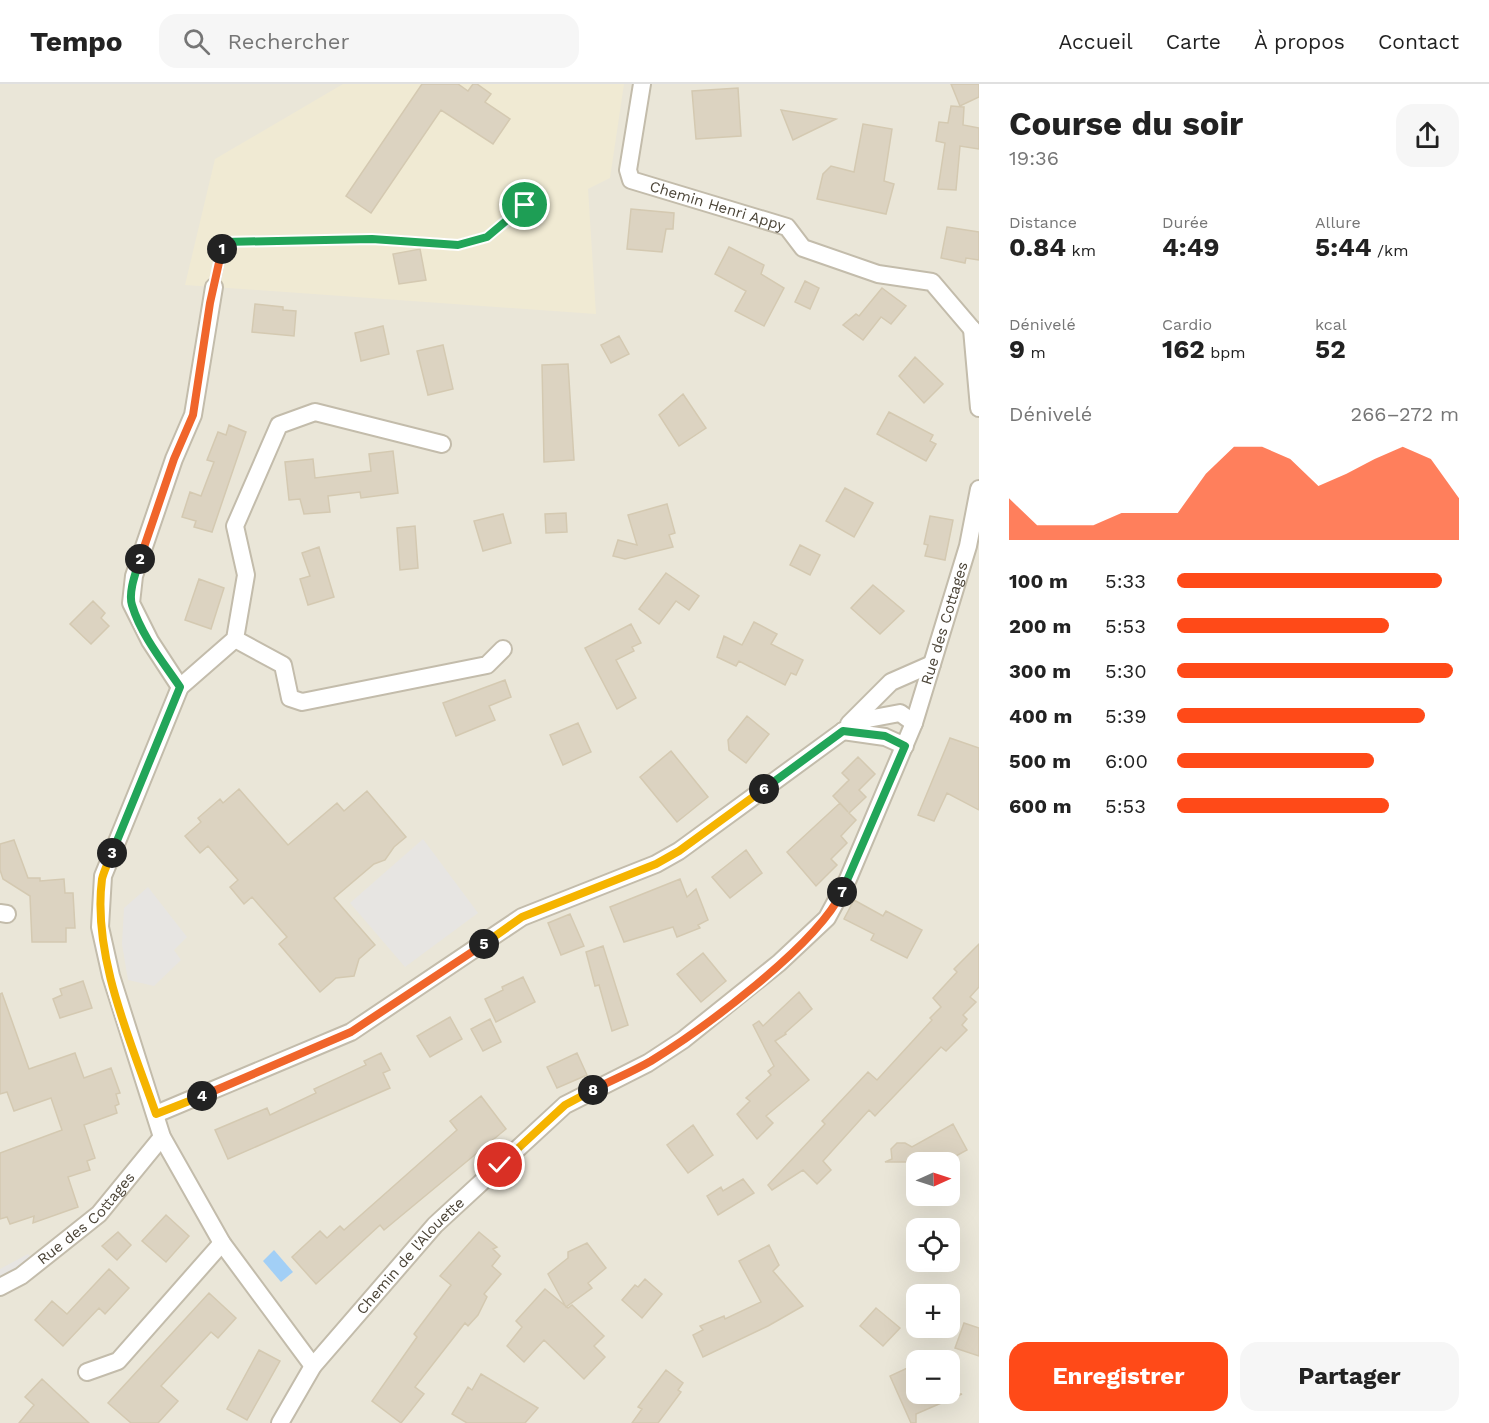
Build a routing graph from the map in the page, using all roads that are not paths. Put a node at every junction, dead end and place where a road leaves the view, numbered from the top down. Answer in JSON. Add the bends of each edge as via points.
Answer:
{"nodes":[{"id":1,"x":642,"y":84,"type":"edge"},
{"id":2,"x":525,"y":205,"type":"dead end"},
{"id":3,"x":214,"y":287,"type":"joint"},
{"id":4,"x":976,"y":325,"type":"edge"},
{"id":5,"x":979,"y":408,"type":"edge"},
{"id":6,"x":442,"y":444,"type":"dead end"},
{"id":7,"x":979,"y":489,"type":"edge"},
{"id":8,"x":235,"y":639,"type":"junction"},
{"id":9,"x":502,"y":649,"type":"dead end"},
{"id":10,"x":932,"y":664,"type":"junction"},
{"id":11,"x":180,"y":687,"type":"junction"},
{"id":12,"x":914,"y":723,"type":"junction"},
{"id":13,"x":843,"y":731,"type":"junction"},
{"id":14,"x":905,"y":746,"type":"junction"},
{"id":15,"x":156,"y":1114,"type":"junction"},
{"id":16,"x":162,"y":1137,"type":"junction"},
{"id":17,"x":222,"y":1243,"type":"junction"},
{"id":18,"x":0,"y":1287,"type":"edge"},
{"id":19,"x":313,"y":1366,"type":"junction"},
{"id":20,"x":87,"y":1372,"type":"dead end"},
{"id":21,"x":280,"y":1423,"type":"edge"}],
"edges":[{"from":1,"to":4,"type":"street","name":"Chemin Henri Appy","via":[[628,170],[631,180],[788,227],[803,248],[878,274],[932,282]]},
{"from":2,"to":3,"type":"lane","via":[[487,237],[458,245],[372,239],[224,242]]},
{"from":3,"to":11,"type":"street","via":[[193,415],[134,576],[131,603]]},
{"from":4,"to":5,"type":"street"},
{"from":6,"to":8,"type":"street","via":[[315,412],[279,425],[235,526],[246,575]]},
{"from":7,"to":10,"type":"street","name":"Rue des Cottages","via":[[968,546]]},
{"from":8,"to":9,"type":"street","via":[[283,665],[290,698],[302,702],[487,665]]},
{"from":8,"to":11,"type":"street"},
{"from":10,"to":12,"type":"street","name":"Rue des Cottages"},
{"from":10,"to":13,"type":"street","via":[[891,682]]},
{"from":11,"to":15,"type":"street","via":[[103,876],[102,887],[100,927],[111,976]]},
{"from":12,"to":13,"type":"street","via":[[900,713],[868,719]]},
{"from":12,"to":14,"type":"street","name":"Chemin de l'Alouette"},
{"from":13,"to":14,"type":"street","via":[[885,736]]},
{"from":13,"to":15,"type":"street","via":[[656,864],[522,917],[351,1032]]},
{"from":14,"to":19,"type":"street","name":"Chemin de l'Alouette","via":[[849,879],[826,918],[779,963],[683,1040],[648,1063],[565,1105],[435,1225]]},
{"from":15,"to":16,"type":"street"},
{"from":16,"to":17,"type":"street"},
{"from":16,"to":18,"type":"street","name":"Rue des Cottages","via":[[99,1214],[21,1276]]},
{"from":17,"to":19,"type":"street"},
{"from":17,"to":20,"type":"street","via":[[118,1361]]},
{"from":19,"to":21,"type":"street","name":"Chemin de l'Alouette"}]}
